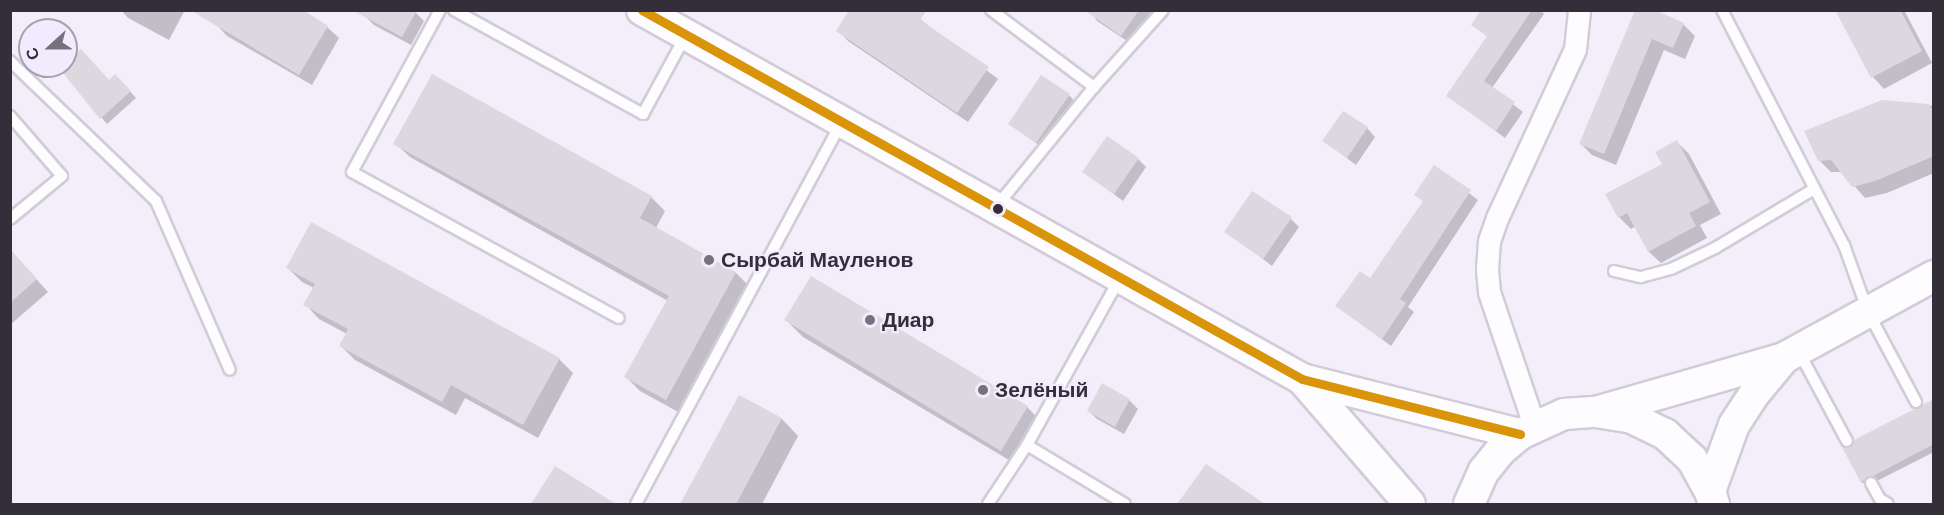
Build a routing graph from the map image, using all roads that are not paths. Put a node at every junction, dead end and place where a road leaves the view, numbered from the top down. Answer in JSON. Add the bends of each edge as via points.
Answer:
{"nodes":[{"id":1,"x":440,"y":10,"type":"edge"},
{"id":2,"x":454,"y":10,"type":"edge"},
{"id":3,"x":642,"y":10,"type":"edge"},
{"id":4,"x":991,"y":10,"type":"edge"},
{"id":5,"x":1163,"y":10,"type":"edge"},
{"id":6,"x":1579,"y":10,"type":"edge"},
{"id":7,"x":1722,"y":10,"type":"edge"},
{"id":8,"x":686,"y":35,"type":"junction"},
{"id":9,"x":10,"y":61,"type":"edge"},
{"id":10,"x":1095,"y":87,"type":"junction"},
{"id":11,"x":10,"y":116,"type":"edge"},
{"id":12,"x":843,"y":121,"type":"junction"},
{"id":13,"x":1814,"y":189,"type":"junction"},
{"id":14,"x":996,"y":207,"type":"junction"},
{"id":15,"x":10,"y":219,"type":"edge"},
{"id":16,"x":1614,"y":271,"type":"dead end"},
{"id":17,"x":1934,"y":276,"type":"edge"},
{"id":18,"x":1120,"y":278,"type":"junction"},
{"id":19,"x":1868,"y":312,"type":"junction"},
{"id":20,"x":619,"y":318,"type":"dead end"},
{"id":21,"x":1791,"y":354,"type":"junction"},
{"id":22,"x":230,"y":370,"type":"dead end"},
{"id":23,"x":1302,"y":380,"type":"junction"},
{"id":24,"x":1916,"y":402,"type":"dead end"},
{"id":25,"x":1596,"y":412,"type":"junction"},
{"id":26,"x":1527,"y":430,"type":"junction"},
{"id":27,"x":1847,"y":441,"type":"dead end"},
{"id":28,"x":1027,"y":445,"type":"junction"},
{"id":29,"x":1871,"y":483,"type":"dead end"},
{"id":30,"x":1712,"y":498,"type":"edge"},
{"id":31,"x":636,"y":504,"type":"edge"},
{"id":32,"x":988,"y":504,"type":"edge"},
{"id":33,"x":1125,"y":504,"type":"edge"},
{"id":34,"x":1410,"y":504,"type":"edge"},
{"id":35,"x":1469,"y":504,"type":"edge"},
{"id":36,"x":1888,"y":504,"type":"edge"}],
"edges":[{"from":1,"to":20,"type":"lane","via":[[352,172]]},
{"from":2,"to":8,"type":"lane","via":[[643,114]]},
{"from":3,"to":8,"type":"main road"},
{"from":4,"to":10,"type":"lane"},
{"from":5,"to":10,"type":"lane"},
{"from":6,"to":26,"type":"street","via":[[1575,49],[1489,241],[1489,291]]},
{"from":7,"to":13,"type":"lane"},
{"from":8,"to":12,"type":"main road"},
{"from":9,"to":22,"type":"lane","via":[[156,201]]},
{"from":10,"to":14,"type":"lane"},
{"from":11,"to":15,"type":"lane","via":[[62,176]]},
{"from":12,"to":14,"type":"main road"},
{"from":12,"to":31,"type":"lane"},
{"from":13,"to":16,"type":"lane","via":[[1715,248],[1671,269],[1641,278]]},
{"from":13,"to":19,"type":"lane","via":[[1844,246]]},
{"from":14,"to":18,"type":"main road"},
{"from":17,"to":19,"type":"main road"},
{"from":18,"to":23,"type":"main road"},
{"from":18,"to":28,"type":"lane"},
{"from":19,"to":21,"type":"main road"},
{"from":19,"to":24,"type":"lane"},
{"from":21,"to":25,"type":"main road"},
{"from":21,"to":27,"type":"lane"},
{"from":21,"to":30,"type":"main road","via":[[1755,393],[1734,425]]},
{"from":23,"to":26,"type":"main road"},
{"from":23,"to":34,"type":"main road"},
{"from":25,"to":26,"type":"main road","via":[[1564,414]]},
{"from":25,"to":30,"type":"main road","via":[[1632,418],[1665,434],[1692,459]]},
{"from":26,"to":35,"type":"main road","via":[[1500,451],[1484,471]]},
{"from":28,"to":32,"type":"lane"},
{"from":28,"to":33,"type":"lane"},
{"from":29,"to":36,"type":"lane","via":[[1880,500]]}]}
